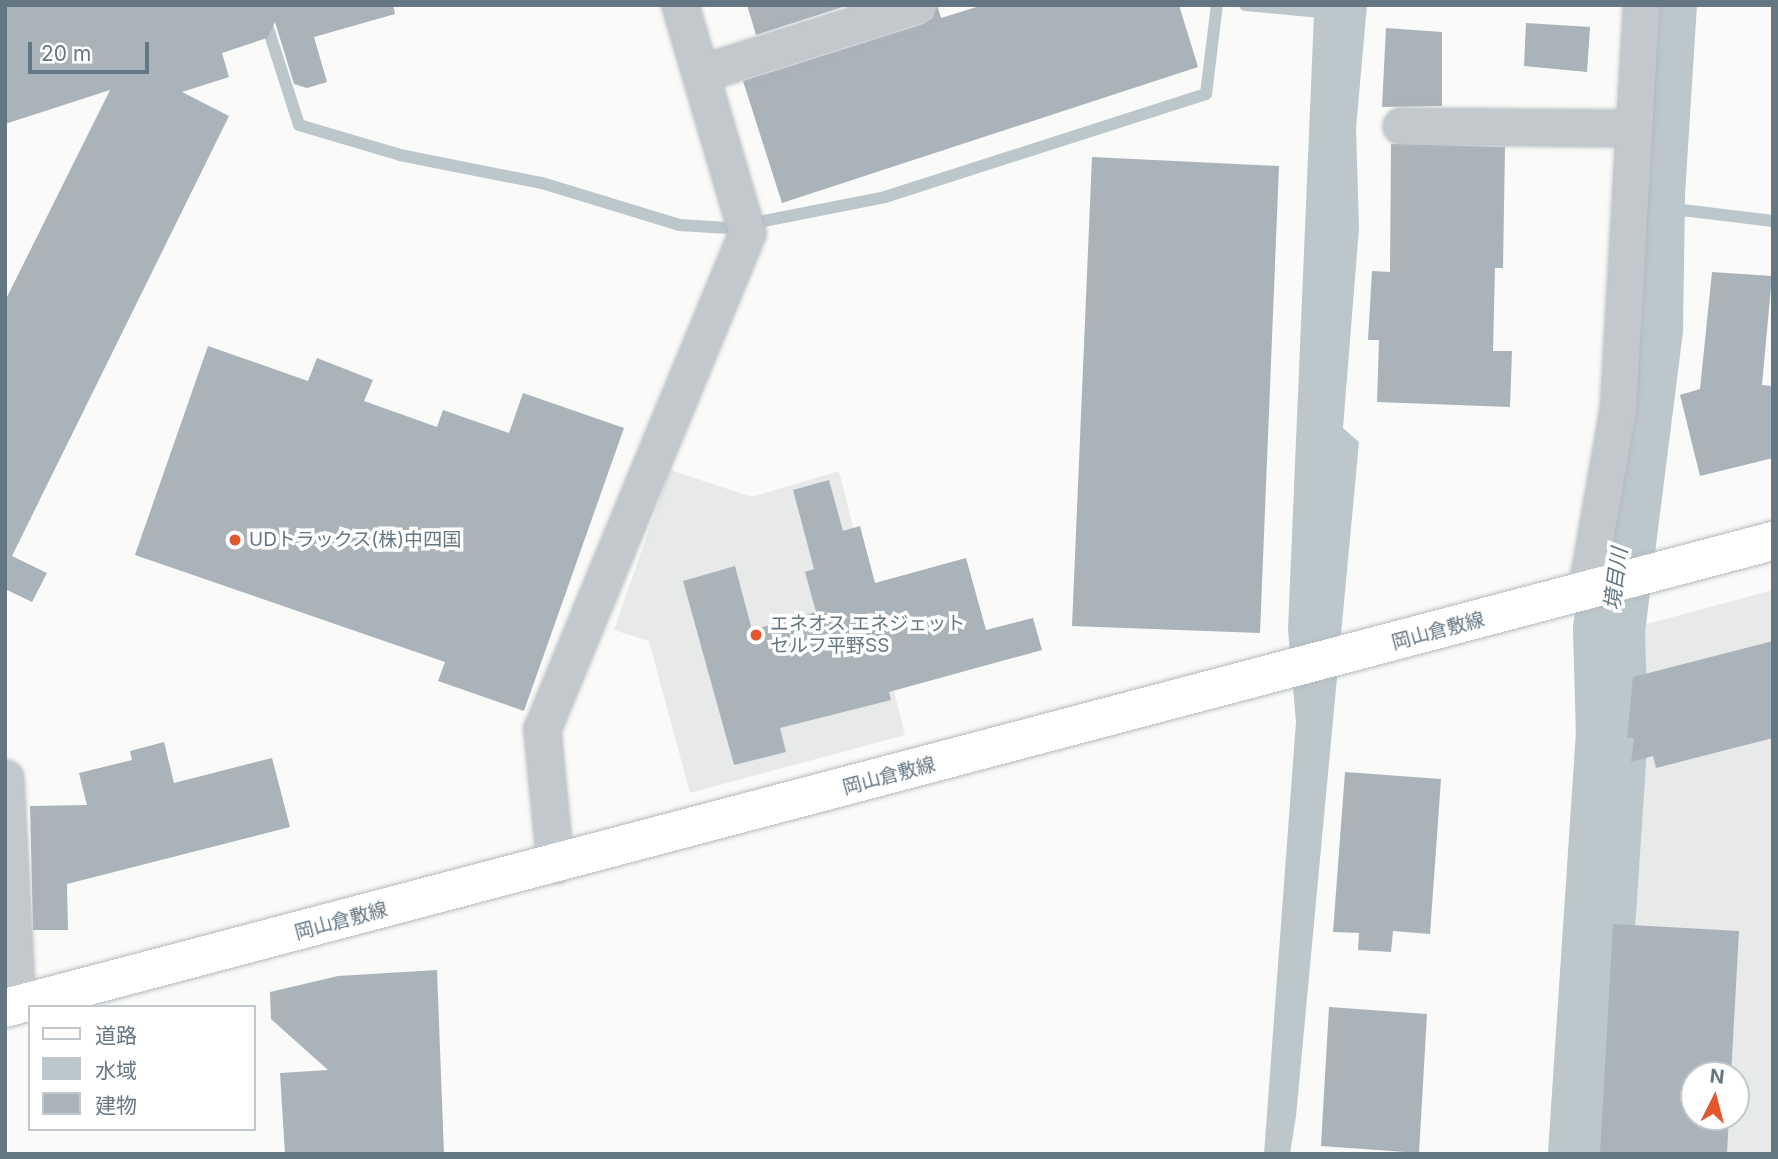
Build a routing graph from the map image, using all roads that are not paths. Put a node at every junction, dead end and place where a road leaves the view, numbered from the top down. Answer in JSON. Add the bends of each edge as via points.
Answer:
{"nodes":[{"id":1,"x":680,"y":5,"type":"edge"},
{"id":2,"x":917,"y":5,"type":"edge"},
{"id":3,"x":1641,"y":5,"type":"edge"},
{"id":4,"x":702,"y":73,"type":"junction"},
{"id":5,"x":1401,"y":126,"type":"dead end"},
{"id":6,"x":1633,"y":128,"type":"junction"},
{"id":7,"x":1773,"y":541,"type":"edge"},
{"id":8,"x":1586,"y":592,"type":"junction"},
{"id":9,"x":5,"y":778,"type":"edge"},
{"id":10,"x":555,"y":864,"type":"junction"},
{"id":11,"x":11,"y":1007,"type":"edge"}],
"edges":[{"from":1,"to":4,"type":"street"},
{"from":2,"to":4,"type":"street"},
{"from":3,"to":6,"type":"street"},
{"from":4,"to":10,"type":"street","via":[[746,223],[542,729]]},
{"from":5,"to":6,"type":"street"},
{"from":6,"to":8,"type":"street","via":[[1618,409]]},
{"from":7,"to":8,"type":"main road","name":"岡山倉敷線"},
{"from":8,"to":10,"type":"main road","name":"岡山倉敷線"},
{"from":9,"to":11,"type":"street"},
{"from":10,"to":11,"type":"main road","name":"岡山倉敷線"}]}
